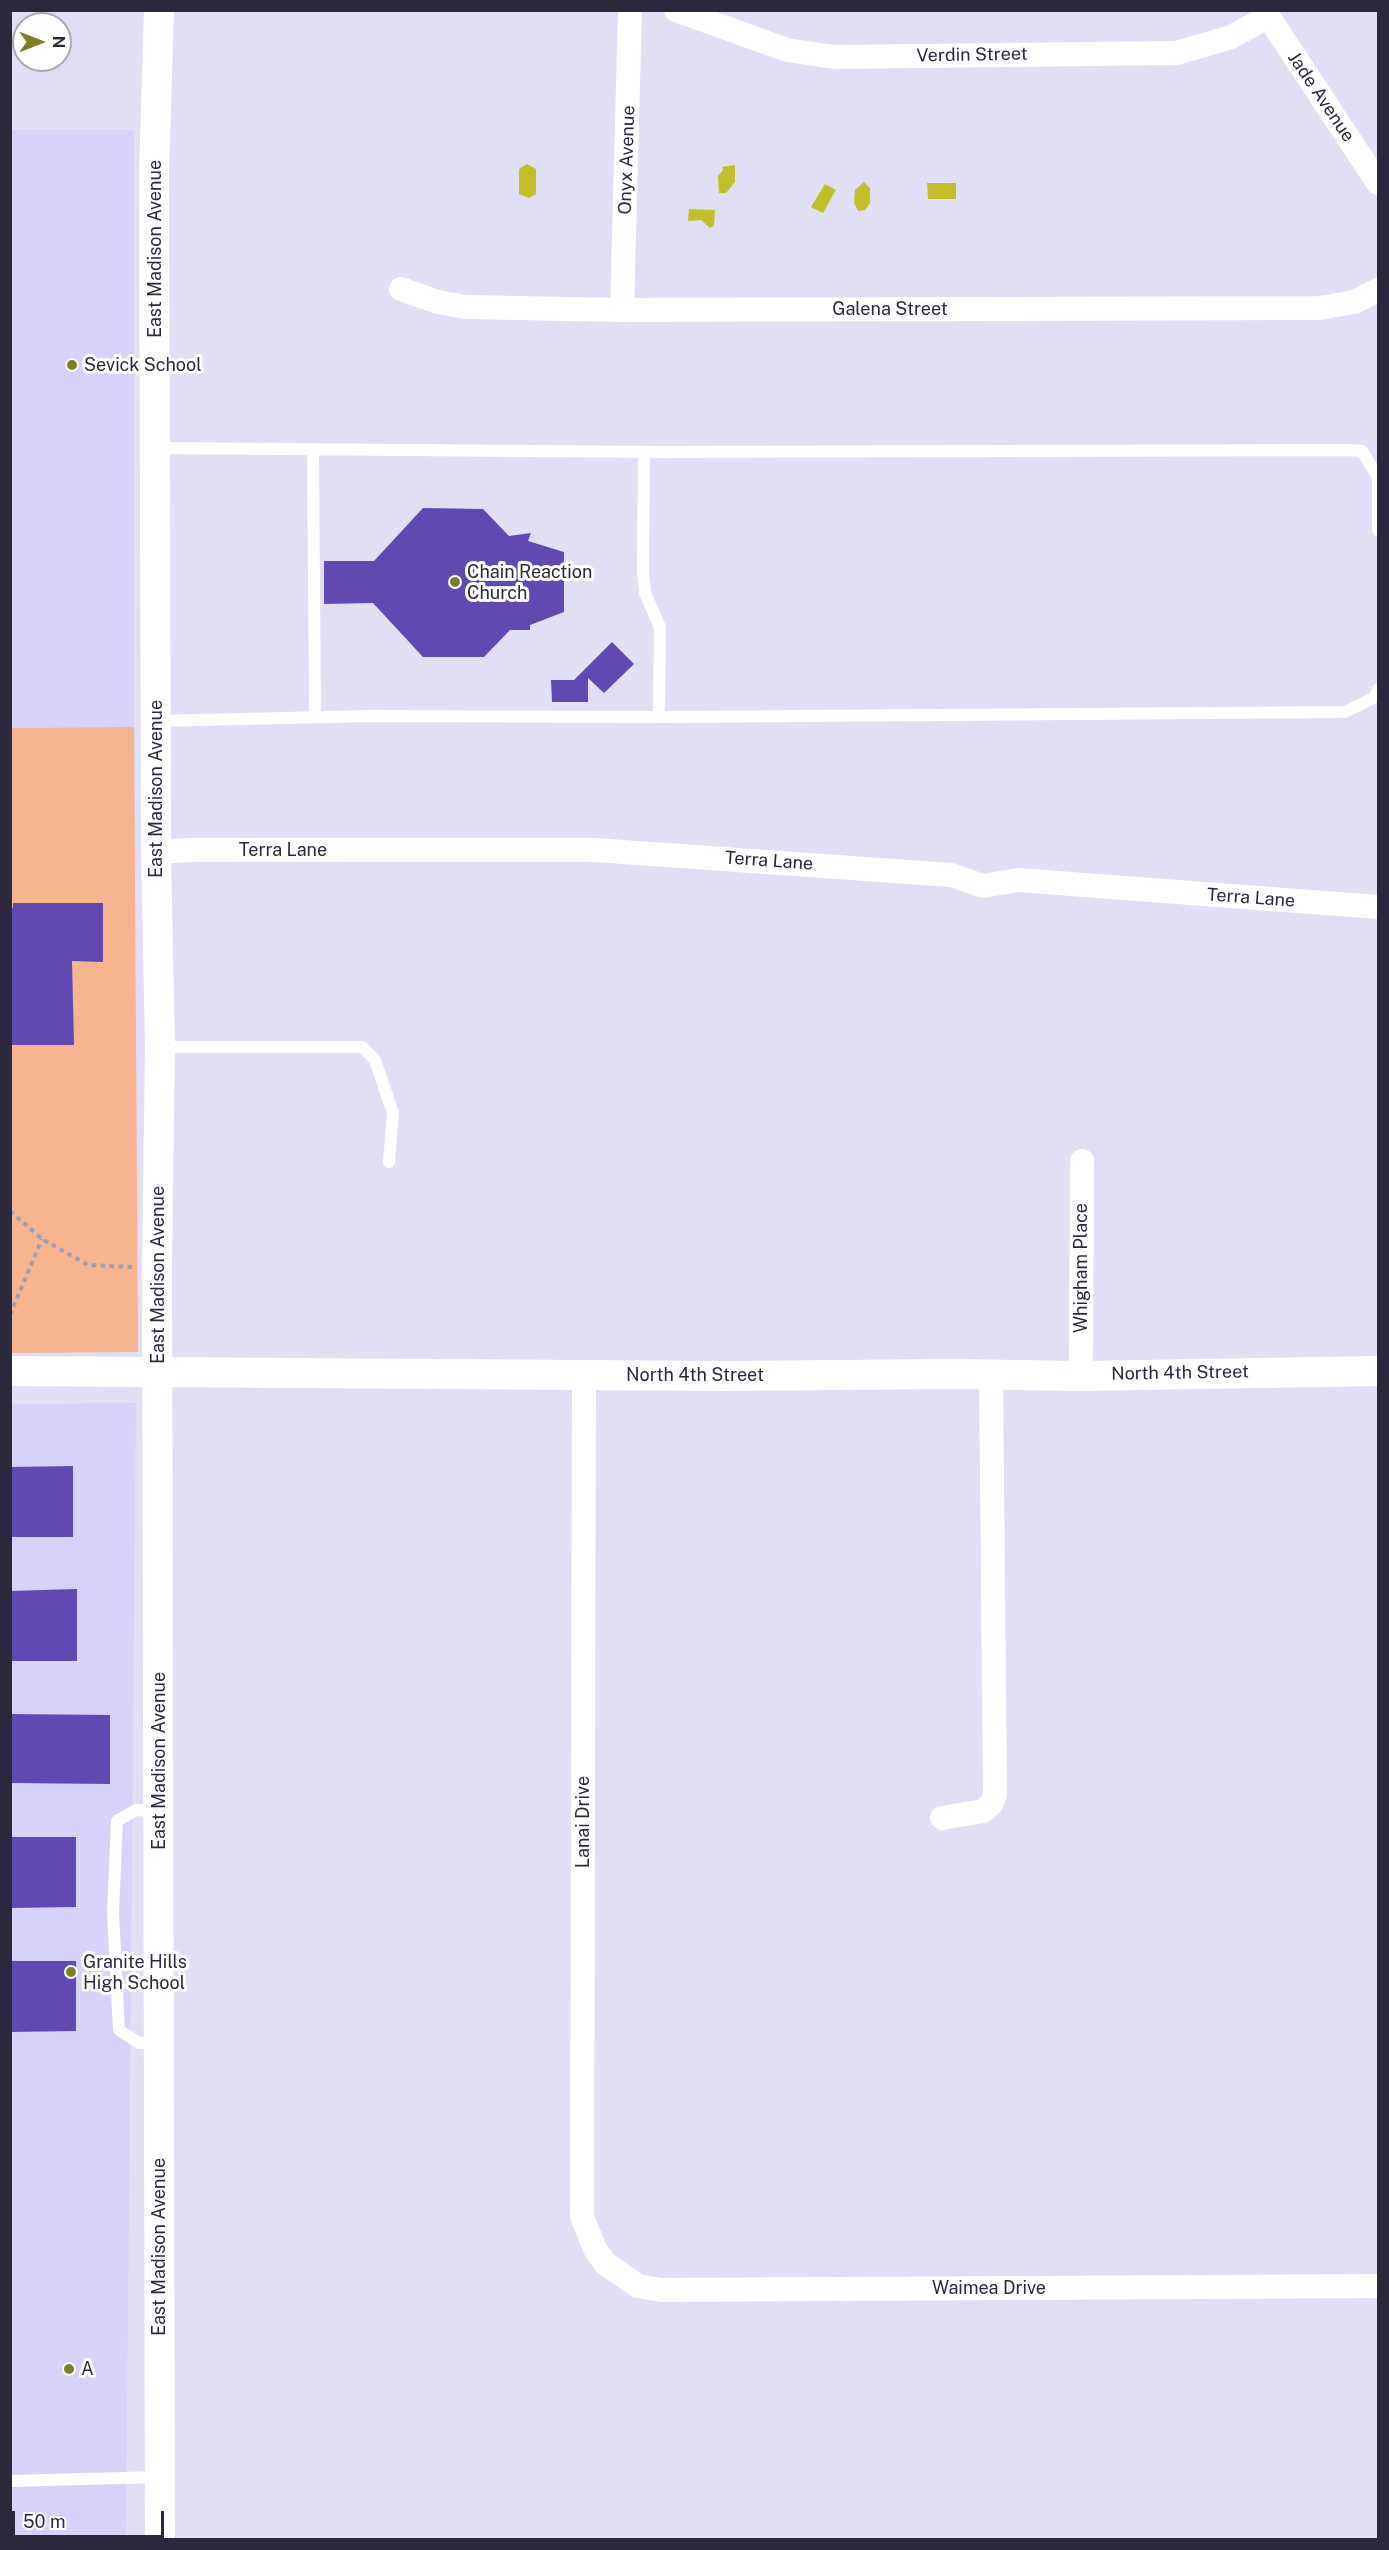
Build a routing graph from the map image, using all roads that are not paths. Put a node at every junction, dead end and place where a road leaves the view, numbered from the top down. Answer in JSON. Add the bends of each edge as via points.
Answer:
{"nodes":[{"id":1,"x":159,"y":10,"type":"edge"},
{"id":2,"x":630,"y":10,"type":"edge"},
{"id":3,"x":676,"y":10,"type":"edge"},
{"id":4,"x":1266,"y":14,"type":"edge"},
{"id":5,"x":1378,"y":183,"type":"edge"},
{"id":6,"x":401,"y":289,"type":"dead end"},
{"id":7,"x":1378,"y":290,"type":"edge"},
{"id":8,"x":622,"y":310,"type":"junction"},
{"id":9,"x":155,"y":448,"type":"junction"},
{"id":10,"x":313,"y":449,"type":"junction"},
{"id":11,"x":644,"y":452,"type":"junction"},
{"id":12,"x":1378,"y":531,"type":"edge"},
{"id":13,"x":1378,"y":689,"type":"edge"},
{"id":14,"x":315,"y":717,"type":"junction"},
{"id":15,"x":659,"y":717,"type":"junction"},
{"id":16,"x":157,"y":722,"type":"junction"},
{"id":17,"x":156,"y":852,"type":"junction"},
{"id":18,"x":1378,"y":908,"type":"edge"},
{"id":19,"x":160,"y":1047,"type":"junction"},
{"id":20,"x":1082,"y":1161,"type":"dead end"},
{"id":21,"x":389,"y":1162,"type":"dead end"},
{"id":22,"x":10,"y":1371,"type":"edge"},
{"id":23,"x":1378,"y":1371,"type":"edge"},
{"id":24,"x":158,"y":1374,"type":"junction"},
{"id":25,"x":584,"y":1374,"type":"junction"},
{"id":26,"x":991,"y":1374,"type":"junction"},
{"id":27,"x":1081,"y":1376,"type":"junction"},
{"id":28,"x":159,"y":1811,"type":"junction"},
{"id":29,"x":942,"y":1818,"type":"dead end"},
{"id":30,"x":159,"y":2043,"type":"junction"},
{"id":31,"x":606,"y":2264,"type":"joint"},
{"id":32,"x":1378,"y":2286,"type":"edge"},
{"id":33,"x":160,"y":2477,"type":"junction"},
{"id":34,"x":10,"y":2481,"type":"edge"},
{"id":35,"x":160,"y":2540,"type":"edge"}],
"edges":[{"from":1,"to":9,"type":"street","name":"East Madison Avenue","via":[[154,173]]},
{"from":2,"to":8,"type":"street","name":"Onyx Avenue"},
{"from":3,"to":4,"type":"street","name":"Verdin Street","via":[[787,50],[834,57],[1177,53],[1231,37]]},
{"from":4,"to":5,"type":"street","name":"Jade Avenue"},
{"from":6,"to":8,"type":"street","name":"Galena Street","via":[[465,307]]},
{"from":7,"to":8,"type":"street","name":"Galena Street","via":[[1354,302],[1320,308]]},
{"from":9,"to":10,"type":"lane"},
{"from":9,"to":16,"type":"street","name":"East Madison Avenue"},
{"from":10,"to":11,"type":"lane"},
{"from":10,"to":14,"type":"lane"},
{"from":11,"to":12,"type":"lane","via":[[1362,451],[1378,477]]},
{"from":11,"to":15,"type":"lane","via":[[643,572],[645,593],[660,627]]},
{"from":13,"to":15,"type":"lane","via":[[1375,697],[1345,712]]},
{"from":14,"to":15,"type":"lane"},
{"from":14,"to":16,"type":"lane"},
{"from":16,"to":17,"type":"street","name":"East Madison Avenue"},
{"from":17,"to":18,"type":"street","name":"Terra Lane","via":[[595,850],[951,875],[983,886],[1018,880]]},
{"from":17,"to":19,"type":"street","name":"East Madison Avenue"},
{"from":19,"to":21,"type":"lane","via":[[362,1047],[375,1060],[393,1113]]},
{"from":19,"to":24,"type":"street","name":"East Madison Avenue"},
{"from":20,"to":27,"type":"street","name":"Whigham Place"},
{"from":22,"to":24,"type":"street","name":"North 4th Street"},
{"from":23,"to":27,"type":"street","name":"North 4th Street"},
{"from":24,"to":25,"type":"street","name":"North 4th Street"},
{"from":24,"to":28,"type":"street","name":"East Madison Avenue"},
{"from":25,"to":26,"type":"street","name":"North 4th Street"},
{"from":25,"to":31,"type":"street","name":"Lanai Drive","via":[[582,2217]]},
{"from":26,"to":27,"type":"street","name":"North 4th Street"},
{"from":26,"to":29,"type":"street","via":[[995,1794],[983,1811]]},
{"from":28,"to":30,"type":"street","name":"East Madison Avenue"},
{"from":28,"to":30,"type":"lane","via":[[136,1810],[117,1821],[113,1912],[119,2030],[138,2043]]},
{"from":30,"to":33,"type":"street","name":"East Madison Avenue"},
{"from":31,"to":32,"type":"street","name":"Waimea Drive","via":[[638,2286],[661,2290]]},
{"from":33,"to":34,"type":"lane"},
{"from":33,"to":35,"type":"street","name":"East Madison Avenue"}]}
